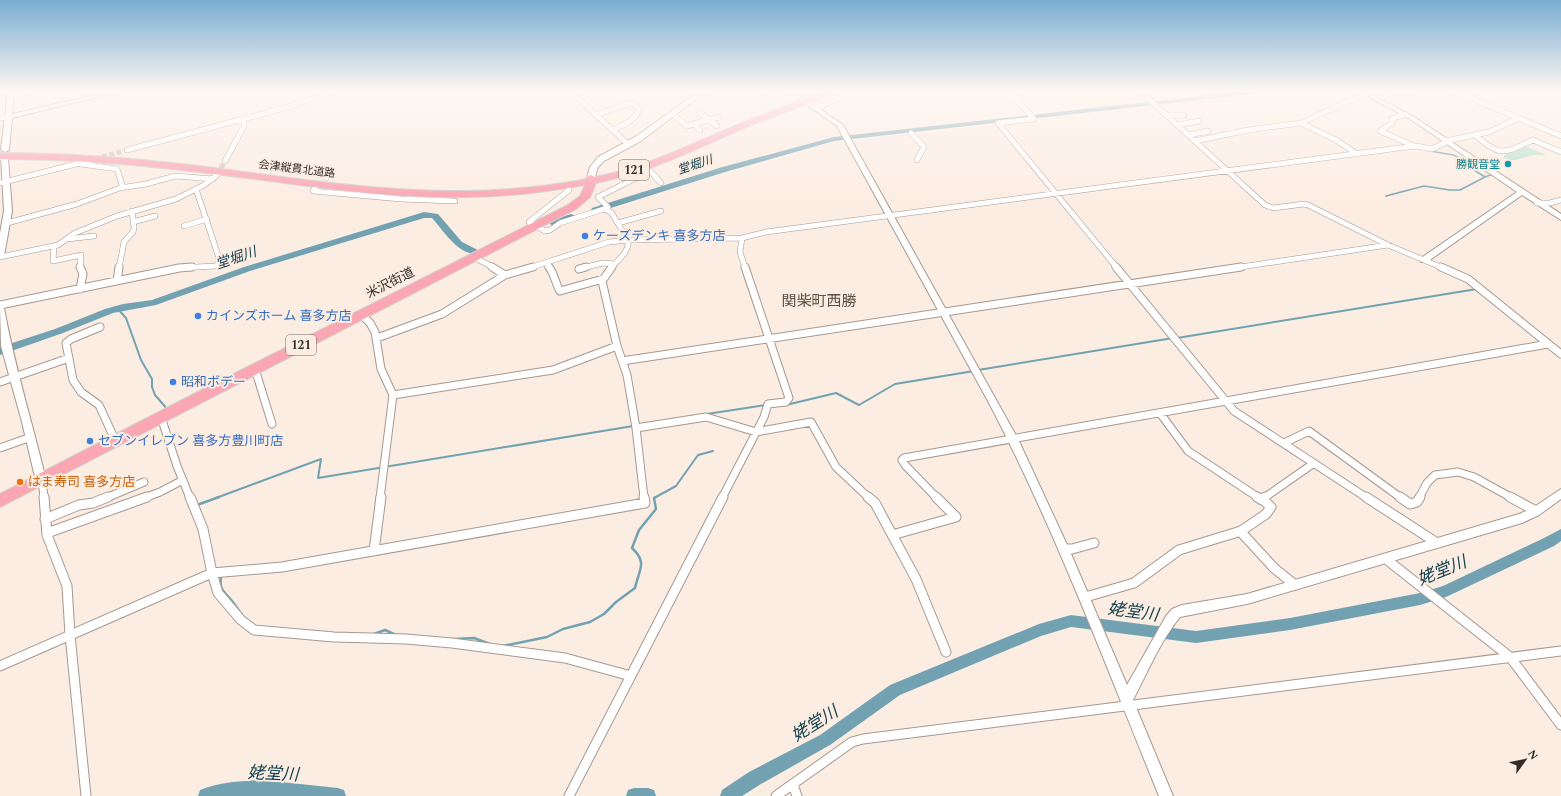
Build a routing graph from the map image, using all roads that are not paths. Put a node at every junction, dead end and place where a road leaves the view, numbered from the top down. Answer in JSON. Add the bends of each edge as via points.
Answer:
{"nodes":[{"id":1,"x":6,"y":129,"type":"edge"},
{"id":2,"x":206,"y":129,"type":"edge"},
{"id":3,"x":242,"y":129,"type":"edge"},
{"id":4,"x":651,"y":129,"type":"edge"},
{"id":5,"x":699,"y":129,"type":"edge"},
{"id":6,"x":734,"y":129,"type":"edge"},
{"id":7,"x":842,"y":129,"type":"edge"},
{"id":8,"x":1003,"y":129,"type":"edge"},
{"id":9,"x":1182,"y":129,"type":"edge"},
{"id":10,"x":1256,"y":129,"type":"edge"},
{"id":11,"x":1314,"y":129,"type":"edge"},
{"id":12,"x":1383,"y":129,"type":"edge"},
{"id":13,"x":1428,"y":129,"type":"edge"},
{"id":14,"x":1495,"y":129,"type":"edge"},
{"id":15,"x":1545,"y":129,"type":"edge"},
{"id":16,"x":612,"y":130,"type":"edge"},
{"id":17,"x":1208,"y":131,"type":"dead end"},
{"id":18,"x":696,"y":132,"type":"dead end"},
{"id":19,"x":911,"y":133,"type":"dead end"},
{"id":20,"x":1189,"y":135,"type":"junction"},
{"id":21,"x":1475,"y":135,"type":"junction"},
{"id":22,"x":1561,"y":136,"type":"edge"},
{"id":23,"x":1195,"y":141,"type":"junction"},
{"id":24,"x":1446,"y":141,"type":"junction"},
{"id":25,"x":629,"y":145,"type":"junction"},
{"id":26,"x":1414,"y":146,"type":"junction"},
{"id":27,"x":127,"y":150,"type":"tunnel mouth"},
{"id":28,"x":1561,"y":152,"type":"edge"},
{"id":29,"x":2,"y":154,"type":"edge"},
{"id":30,"x":1357,"y":154,"type":"junction"},
{"id":31,"x":676,"y":155,"type":"junction"},
{"id":32,"x":917,"y":160,"type":"dead end"},
{"id":33,"x":88,"y":161,"type":"tunnel mouth"},
{"id":34,"x":225,"y":161,"type":"tunnel mouth"},
{"id":35,"x":80,"y":163,"type":"junction"},
{"id":36,"x":649,"y":168,"type":"junction"},
{"id":37,"x":1228,"y":171,"type":"junction"},
{"id":38,"x":591,"y":179,"type":"junction"},
{"id":39,"x":4,"y":183,"type":"edge"},
{"id":40,"x":661,"y":183,"type":"dead end"},
{"id":41,"x":123,"y":188,"type":"junction"},
{"id":42,"x":315,"y":188,"type":"dead end"},
{"id":43,"x":196,"y":189,"type":"junction"},
{"id":44,"x":569,"y":190,"type":"dead end"},
{"id":45,"x":1521,"y":192,"type":"junction"},
{"id":46,"x":1057,"y":194,"type":"junction"},
{"id":47,"x":1561,"y":200,"type":"edge"},
{"id":48,"x":455,"y":201,"type":"dead end"},
{"id":49,"x":1537,"y":203,"type":"junction"},
{"id":50,"x":607,"y":207,"type":"junction"},
{"id":51,"x":132,"y":210,"type":"junction"},
{"id":52,"x":661,"y":211,"type":"dead end"},
{"id":53,"x":890,"y":215,"type":"junction"},
{"id":54,"x":155,"y":216,"type":"dead end"},
{"id":55,"x":1561,"y":218,"type":"edge"},
{"id":56,"x":207,"y":219,"type":"junction"},
{"id":57,"x":133,"y":222,"type":"junction"},
{"id":58,"x":7,"y":223,"type":"junction"},
{"id":59,"x":618,"y":223,"type":"junction"},
{"id":60,"x":184,"y":226,"type":"dead end"},
{"id":61,"x":534,"y":226,"type":"junction"},
{"id":62,"x":2,"y":234,"type":"edge"},
{"id":63,"x":94,"y":236,"type":"dead end"},
{"id":64,"x":742,"y":238,"type":"junction"},
{"id":65,"x":67,"y":239,"type":"junction"},
{"id":66,"x":628,"y":240,"type":"junction"},
{"id":67,"x":1388,"y":244,"type":"junction"},
{"id":68,"x":54,"y":246,"type":"junction"},
{"id":69,"x":0,"y":257,"type":"edge"},
{"id":70,"x":474,"y":257,"type":"junction"},
{"id":71,"x":1424,"y":260,"type":"junction"},
{"id":72,"x":546,"y":263,"type":"junction"},
{"id":73,"x":614,"y":264,"type":"junction"},
{"id":74,"x":579,"y":269,"type":"dead end"},
{"id":75,"x":505,"y":275,"type":"junction"},
{"id":76,"x":602,"y":279,"type":"junction"},
{"id":77,"x":117,"y":281,"type":"junction"},
{"id":78,"x":1130,"y":284,"type":"junction"},
{"id":79,"x":80,"y":289,"type":"junction"},
{"id":80,"x":0,"y":306,"type":"edge"},
{"id":81,"x":944,"y":312,"type":"junction"},
{"id":82,"x":361,"y":314,"type":"junction"},
{"id":83,"x":100,"y":327,"type":"dead end"},
{"id":84,"x":377,"y":338,"type":"dead end"},
{"id":85,"x":768,"y":338,"type":"junction"},
{"id":86,"x":1548,"y":344,"type":"junction"},
{"id":87,"x":617,"y":346,"type":"junction"},
{"id":88,"x":1561,"y":354,"type":"edge"},
{"id":89,"x":69,"y":358,"type":"junction"},
{"id":90,"x":622,"y":361,"type":"junction"},
{"id":91,"x":255,"y":369,"type":"junction"},
{"id":92,"x":14,"y":377,"type":"junction"},
{"id":93,"x":0,"y":382,"type":"edge"},
{"id":94,"x":394,"y":395,"type":"junction"},
{"id":95,"x":1224,"y":401,"type":"junction"},
{"id":96,"x":1160,"y":412,"type":"junction"},
{"id":97,"x":161,"y":417,"type":"junction"},
{"id":98,"x":272,"y":424,"type":"dead end"},
{"id":99,"x":636,"y":428,"type":"junction"},
{"id":100,"x":756,"y":432,"type":"junction"},
{"id":101,"x":31,"y":437,"type":"junction"},
{"id":102,"x":1013,"y":439,"type":"junction"},
{"id":103,"x":115,"y":440,"type":"junction"},
{"id":104,"x":1284,"y":443,"type":"junction"},
{"id":105,"x":0,"y":448,"type":"edge"},
{"id":106,"x":1314,"y":463,"type":"junction"},
{"id":107,"x":42,"y":478,"type":"junction"},
{"id":108,"x":183,"y":480,"type":"junction"},
{"id":109,"x":144,"y":482,"type":"dead end"},
{"id":110,"x":1561,"y":493,"type":"edge"},
{"id":111,"x":1262,"y":500,"type":"junction"},
{"id":112,"x":0,"y":501,"type":"edge"},
{"id":113,"x":1536,"y":511,"type":"junction"},
{"id":114,"x":45,"y":519,"type":"junction"},
{"id":115,"x":1240,"y":531,"type":"junction"},
{"id":116,"x":47,"y":533,"type":"junction"},
{"id":117,"x":892,"y":535,"type":"junction"},
{"id":118,"x":1437,"y":542,"type":"junction"},
{"id":119,"x":1094,"y":543,"type":"dead end"},
{"id":120,"x":1063,"y":549,"type":"junction"},
{"id":121,"x":374,"y":551,"type":"junction"},
{"id":122,"x":1386,"y":559,"type":"junction"},
{"id":123,"x":212,"y":573,"type":"junction"},
{"id":124,"x":1295,"y":585,"type":"junction"},
{"id":125,"x":1083,"y":596,"type":"junction"},
{"id":126,"x":70,"y":635,"type":"junction"},
{"id":127,"x":1561,"y":651,"type":"edge"},
{"id":128,"x":946,"y":652,"type":"dead end"},
{"id":129,"x":1510,"y":657,"type":"junction"},
{"id":130,"x":0,"y":666,"type":"edge"},
{"id":131,"x":631,"y":676,"type":"junction"},
{"id":132,"x":1128,"y":703,"type":"junction"},
{"id":133,"x":1561,"y":725,"type":"edge"},
{"id":134,"x":793,"y":785,"type":"junction"},
{"id":135,"x":86,"y":796,"type":"edge"},
{"id":136,"x":569,"y":796,"type":"edge"},
{"id":137,"x":776,"y":796,"type":"edge"},
{"id":138,"x":797,"y":796,"type":"edge"},
{"id":139,"x":1166,"y":796,"type":"edge"}],
"edges":[{"from":1,"to":29,"type":"street"},
{"from":2,"to":27,"type":"street"},
{"from":3,"to":34,"type":"street"},
{"from":4,"to":25,"type":"street"},
{"from":5,"to":18,"type":"street"},
{"from":6,"to":31,"type":"highway","number":"121"},
{"from":7,"to":53,"type":"street"},
{"from":8,"to":46,"type":"street"},
{"from":9,"to":20,"type":"street"},
{"from":10,"to":23,"type":"street"},
{"from":11,"to":30,"type":"street"},
{"from":12,"to":26,"type":"street","via":[[1380,131]]},
{"from":13,"to":24,"type":"street"},
{"from":14,"to":21,"type":"street"},
{"from":15,"to":22,"type":"street"},
{"from":16,"to":25,"type":"street"},
{"from":17,"to":20,"type":"street"},
{"from":19,"to":32,"type":"street","via":[[924,147]]},
{"from":20,"to":23,"type":"street"},
{"from":21,"to":24,"type":"street"},
{"from":21,"to":28,"type":"street","via":[[1494,150],[1508,152],[1532,140]]},
{"from":23,"to":37,"type":"street"},
{"from":24,"to":26,"type":"street","via":[[1432,149]]},
{"from":24,"to":45,"type":"street"},
{"from":25,"to":38,"type":"street","via":[[601,159],[594,167]]},
{"from":26,"to":30,"type":"street"},
{"from":29,"to":38,"type":"highway","name":"会津縦貫北道路","number":"121","via":[[133,161],[410,194],[500,193],[533,190]]},
{"from":29,"to":39,"type":"street"},
{"from":30,"to":37,"type":"street"},
{"from":31,"to":36,"type":"highway","number":"121"},
{"from":31,"to":38,"type":"highway","number":"121"},
{"from":33,"to":35,"type":"street"},
{"from":35,"to":39,"type":"street"},
{"from":35,"to":41,"type":"street","via":[[117,169]]},
{"from":36,"to":38,"type":"highway","number":"121"},
{"from":36,"to":40,"type":"street"},
{"from":36,"to":50,"type":"street","via":[[598,197]]},
{"from":37,"to":46,"type":"street"},
{"from":37,"to":67,"type":"street","via":[[1269,207],[1308,205]]},
{"from":38,"to":61,"type":"highway","name":"米沢街道","number":"121","via":[[587,194],[580,202]]},
{"from":39,"to":58,"type":"street","via":[[8,206]]},
{"from":41,"to":43,"type":"street","via":[[179,176],[215,177]]},
{"from":41,"to":58,"type":"street","via":[[77,204]]},
{"from":42,"to":48,"type":"street","via":[[313,190],[379,198]]},
{"from":43,"to":51,"type":"street","via":[[172,200]]},
{"from":43,"to":56,"type":"street"},
{"from":44,"to":61,"type":"street","via":[[529,220]]},
{"from":45,"to":49,"type":"street"},
{"from":45,"to":71,"type":"street"},
{"from":46,"to":53,"type":"street"},
{"from":46,"to":78,"type":"street"},
{"from":47,"to":49,"type":"street"},
{"from":49,"to":55,"type":"street"},
{"from":50,"to":59,"type":"street"},
{"from":50,"to":61,"type":"street","via":[[560,223],[550,230],[545,231]]},
{"from":51,"to":57,"type":"street"},
{"from":51,"to":65,"type":"street"},
{"from":52,"to":59,"type":"street"},
{"from":53,"to":64,"type":"street","via":[[766,232]]},
{"from":53,"to":81,"type":"street"},
{"from":54,"to":57,"type":"street"},
{"from":56,"to":60,"type":"street"},
{"from":56,"to":77,"type":"street","via":[[220,262],[216,266],[179,268]]},
{"from":57,"to":77,"type":"street","via":[[133,232],[124,242]]},
{"from":58,"to":62,"type":"street"},
{"from":59,"to":66,"type":"street"},
{"from":61,"to":70,"type":"highway","name":"米沢街道","number":"121"},
{"from":62,"to":69,"type":"street"},
{"from":63,"to":65,"type":"street"},
{"from":64,"to":66,"type":"street"},
{"from":64,"to":85,"type":"street","via":[[740,252]]},
{"from":65,"to":68,"type":"street"},
{"from":66,"to":72,"type":"street","via":[[609,242]]},
{"from":66,"to":73,"type":"street","via":[[628,248]]},
{"from":67,"to":71,"type":"street"},
{"from":67,"to":78,"type":"street"},
{"from":68,"to":69,"type":"street"},
{"from":68,"to":79,"type":"street","via":[[53,261],[81,255],[80,269],[83,274]]},
{"from":70,"to":75,"type":"street"},
{"from":70,"to":82,"type":"highway","name":"米沢街道","number":"121"},
{"from":71,"to":86,"type":"street","via":[[1468,279]]},
{"from":72,"to":75,"type":"street"},
{"from":72,"to":76,"type":"street","via":[[556,275],[555,282],[560,291]]},
{"from":73,"to":74,"type":"street","via":[[603,263]]},
{"from":73,"to":76,"type":"street"},
{"from":75,"to":84,"type":"street","via":[[442,314]]},
{"from":76,"to":87,"type":"street"},
{"from":77,"to":79,"type":"street"},
{"from":78,"to":81,"type":"street"},
{"from":78,"to":95,"type":"street"},
{"from":79,"to":80,"type":"street"},
{"from":80,"to":92,"type":"street"},
{"from":81,"to":85,"type":"street"},
{"from":81,"to":102,"type":"street"},
{"from":82,"to":91,"type":"highway","name":"米沢街道","number":"121"},
{"from":82,"to":94,"type":"street","via":[[375,332],[381,369]]},
{"from":83,"to":89,"type":"street","via":[[68,341],[66,343]]},
{"from":85,"to":90,"type":"street"},
{"from":85,"to":100,"type":"street","via":[[789,398],[786,402],[768,404],[766,414]]},
{"from":86,"to":88,"type":"street"},
{"from":86,"to":95,"type":"street"},
{"from":87,"to":90,"type":"street"},
{"from":87,"to":94,"type":"street","via":[[553,370]]},
{"from":89,"to":92,"type":"street"},
{"from":89,"to":103,"type":"street","via":[[73,380],[81,392],[99,405]]},
{"from":90,"to":99,"type":"street","via":[[627,375]]},
{"from":91,"to":97,"type":"highway","name":"米沢街道","number":"121"},
{"from":91,"to":98,"type":"street"},
{"from":92,"to":93,"type":"street"},
{"from":92,"to":101,"type":"street"},
{"from":94,"to":121,"type":"street"},
{"from":95,"to":96,"type":"street"},
{"from":95,"to":104,"type":"street","via":[[1236,413]]},
{"from":96,"to":102,"type":"street"},
{"from":96,"to":111,"type":"street","via":[[1188,451]]},
{"from":97,"to":103,"type":"highway","name":"米沢街道","number":"121"},
{"from":97,"to":108,"type":"street"},
{"from":99,"to":100,"type":"street","via":[[706,418]]},
{"from":99,"to":121,"type":"street","via":[[646,501],[644,504]]},
{"from":100,"to":117,"type":"street","via":[[811,422],[836,467],[875,502]]},
{"from":100,"to":131,"type":"street"},
{"from":101,"to":105,"type":"street"},
{"from":101,"to":107,"type":"street"},
{"from":102,"to":117,"type":"street","via":[[904,458],[902,460],[905,465],[956,517]]},
{"from":102,"to":120,"type":"street"},
{"from":103,"to":107,"type":"highway","name":"米沢街道","number":"121"},
{"from":104,"to":106,"type":"street"},
{"from":104,"to":113,"type":"street","via":[[1309,431],[1410,504],[1416,502],[1435,475],[1458,472],[1474,477]]},
{"from":106,"to":111,"type":"street"},
{"from":106,"to":118,"type":"street"},
{"from":107,"to":112,"type":"highway","name":"米沢街道","number":"121"},
{"from":107,"to":114,"type":"street"},
{"from":108,"to":116,"type":"street","via":[[160,492]]},
{"from":108,"to":123,"type":"street","via":[[203,529]]},
{"from":109,"to":114,"type":"street"},
{"from":110,"to":113,"type":"street"},
{"from":111,"to":115,"type":"street","via":[[1271,507],[1257,521]]},
{"from":113,"to":118,"type":"street","via":[[1522,518]]},
{"from":114,"to":116,"type":"street"},
{"from":115,"to":124,"type":"street","via":[[1274,568]]},
{"from":115,"to":125,"type":"street","via":[[1179,550],[1131,584]]},
{"from":116,"to":126,"type":"street","via":[[68,586]]},
{"from":117,"to":128,"type":"street","via":[[918,583]]},
{"from":118,"to":122,"type":"street"},
{"from":119,"to":120,"type":"street"},
{"from":120,"to":125,"type":"street"},
{"from":121,"to":123,"type":"street","via":[[282,567]]},
{"from":122,"to":124,"type":"street"},
{"from":122,"to":129,"type":"street"},
{"from":123,"to":126,"type":"street"},
{"from":123,"to":131,"type":"street","via":[[221,597],[241,620],[258,631],[452,643],[565,658]]},
{"from":124,"to":132,"type":"street","via":[[1247,599],[1176,614],[1158,642]]},
{"from":125,"to":132,"type":"street"},
{"from":126,"to":130,"type":"street"},
{"from":126,"to":135,"type":"street"},
{"from":127,"to":129,"type":"street"},
{"from":129,"to":132,"type":"street"},
{"from":129,"to":133,"type":"street"},
{"from":131,"to":136,"type":"street"},
{"from":132,"to":134,"type":"street","via":[[858,740]]},
{"from":132,"to":139,"type":"street"},
{"from":134,"to":137,"type":"street"},
{"from":134,"to":138,"type":"street"}]}
